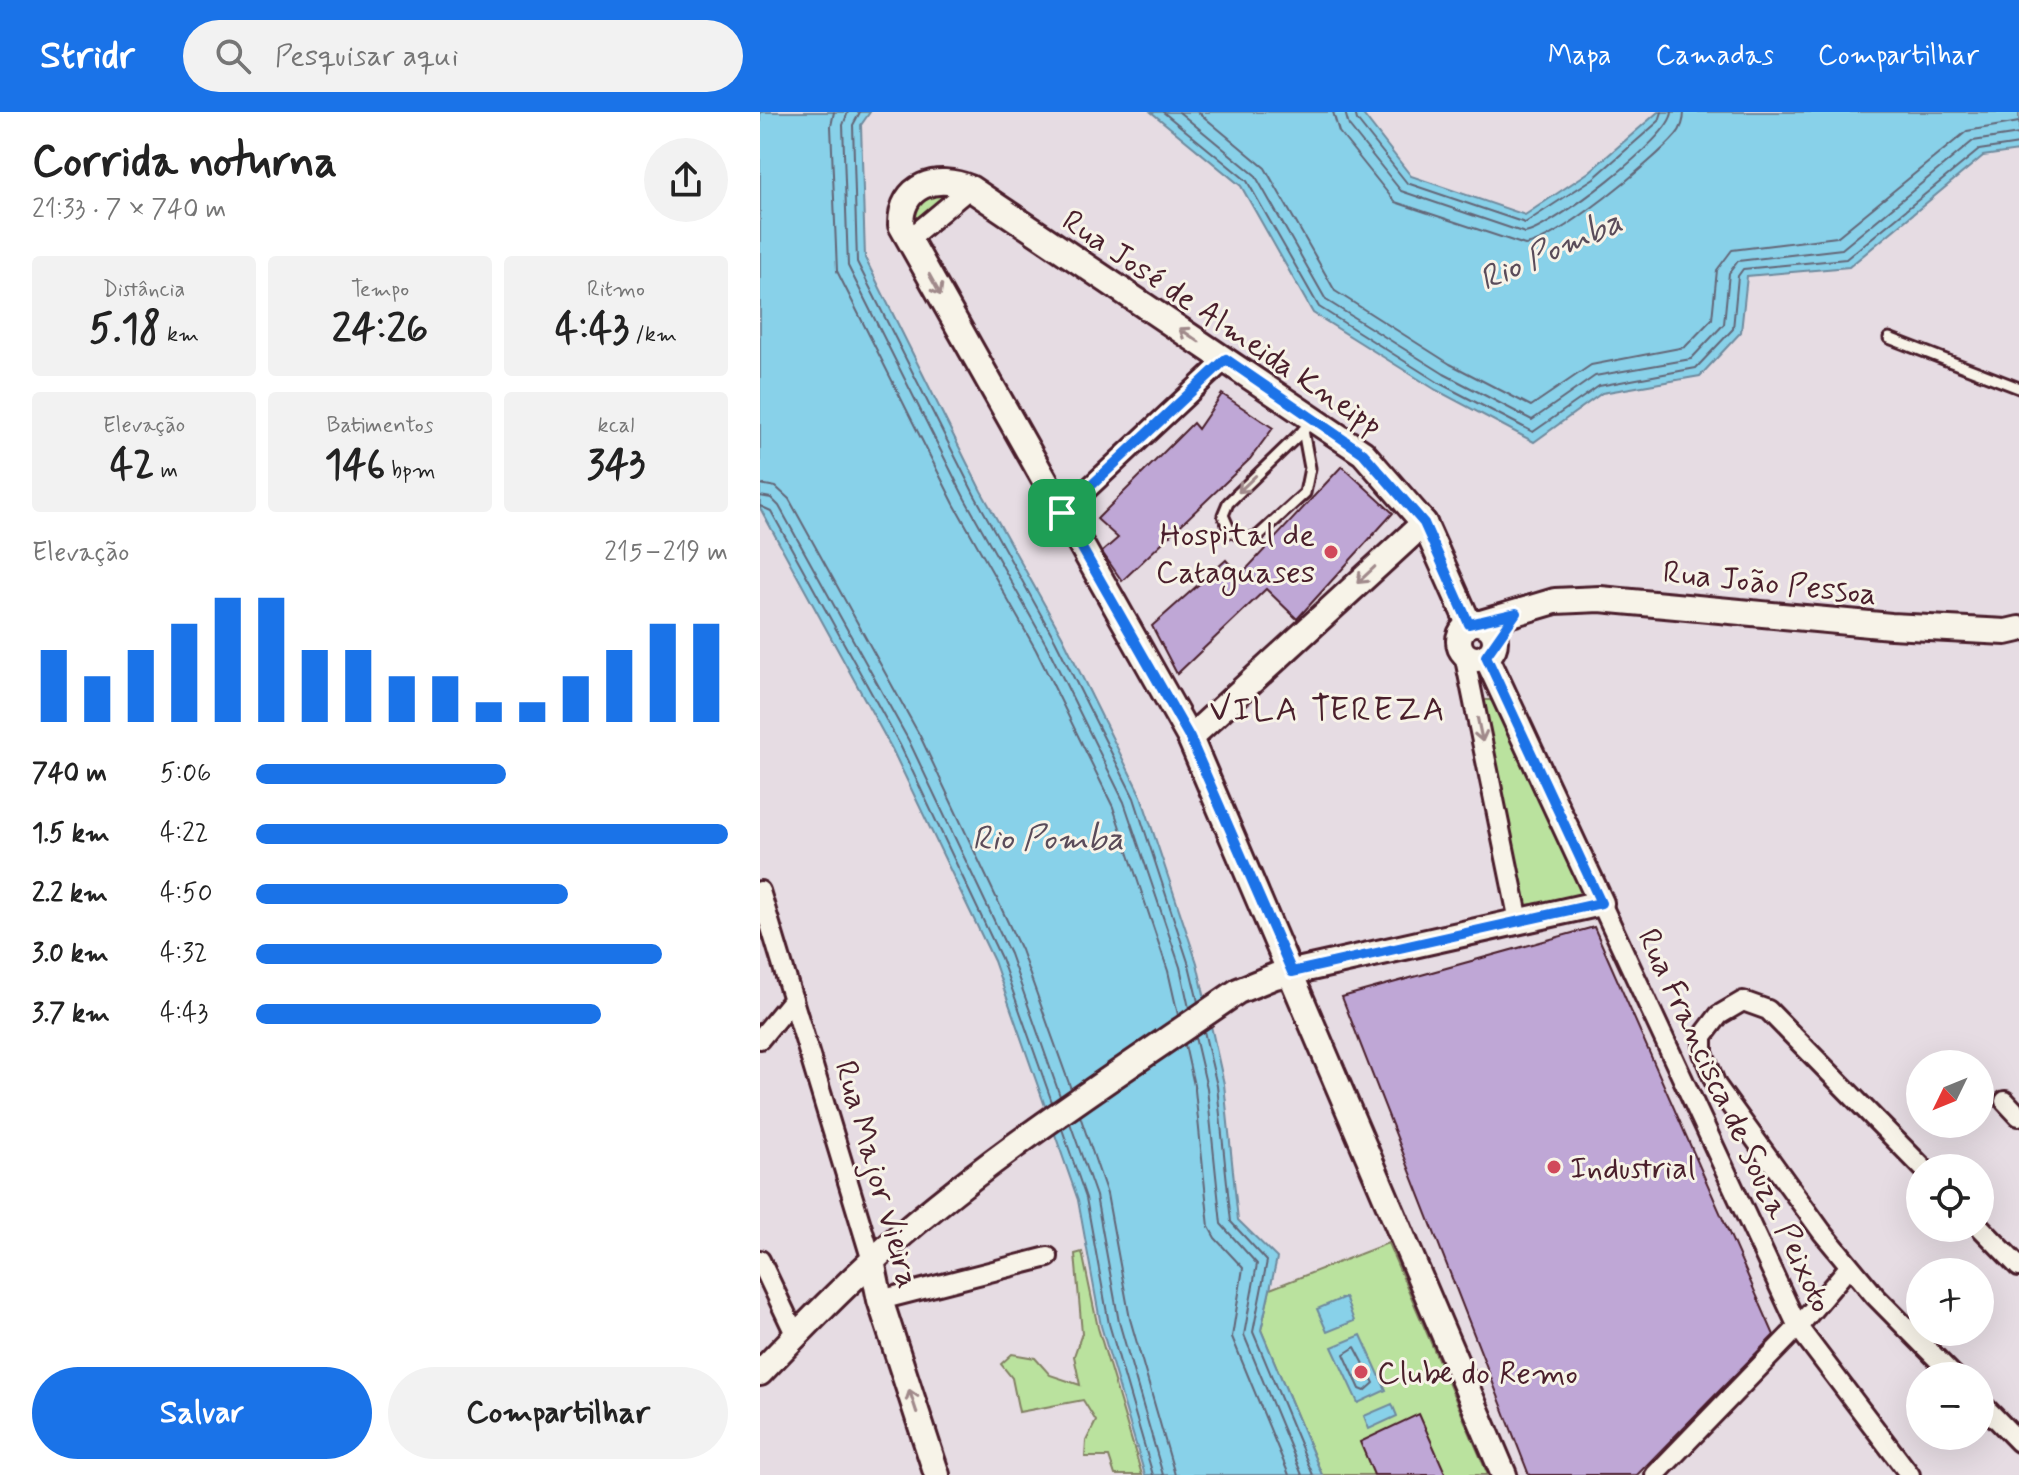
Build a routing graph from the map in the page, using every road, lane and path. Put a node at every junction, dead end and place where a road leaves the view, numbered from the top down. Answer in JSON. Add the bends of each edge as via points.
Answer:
{"nodes":[{"id":1,"x":970,"y":188,"type":"junction"},
{"id":2,"x":909,"y":239,"type":"junction"},
{"id":3,"x":1889,"y":338,"type":"dead end"},
{"id":4,"x":1226,"y":359,"type":"junction"},
{"id":5,"x":2019,"y":388,"type":"edge"},
{"id":6,"x":1309,"y":425,"type":"junction"},
{"id":7,"x":1062,"y":513,"type":"junction"},
{"id":8,"x":1424,"y":523,"type":"junction"},
{"id":9,"x":2019,"y":629,"type":"edge"},
{"id":10,"x":1479,"y":640,"type":"junction"},
{"id":11,"x":1190,"y":738,"type":"junction"},
{"id":12,"x":760,"y":891,"type":"edge"},
{"id":13,"x":1601,"y":903,"type":"junction"},
{"id":14,"x":1519,"y":921,"type":"junction"},
{"id":15,"x":1292,"y":972,"type":"junction"},
{"id":16,"x":793,"y":999,"type":"junction"},
{"id":17,"x":760,"y":1039,"type":"edge"},
{"id":18,"x":2005,"y":1101,"type":"dead end"},
{"id":19,"x":2019,"y":1116,"type":"edge"},
{"id":20,"x":1909,"y":1154,"type":"edge"},
{"id":21,"x":1994,"y":1241,"type":"edge"},
{"id":22,"x":1048,"y":1257,"type":"dead end"},
{"id":23,"x":760,"y":1260,"type":"edge"},
{"id":24,"x":872,"y":1261,"type":"junction"},
{"id":25,"x":1849,"y":1267,"type":"junction"},
{"id":26,"x":2019,"y":1267,"type":"edge"},
{"id":27,"x":880,"y":1300,"type":"junction"},
{"id":28,"x":1798,"y":1327,"type":"junction"},
{"id":29,"x":796,"y":1336,"type":"junction"},
{"id":30,"x":1941,"y":1362,"type":"edge"},
{"id":31,"x":760,"y":1373,"type":"edge"},
{"id":32,"x":1994,"y":1416,"type":"edge"},
{"id":33,"x":2019,"y":1442,"type":"edge"},
{"id":34,"x":937,"y":1475,"type":"edge"},
{"id":35,"x":1504,"y":1475,"type":"edge"},
{"id":36,"x":1655,"y":1475,"type":"edge"},
{"id":37,"x":1910,"y":1475,"type":"edge"}],
"edges":[{"from":1,"to":2,"type":"street"},
{"from":1,"to":2,"type":"street","name":"Rua José de Almeida Kneipp","via":[[940,179],[913,191],[901,216]]},
{"from":4,"to":1,"type":"street","name":"Rua José de Almeida Kneipp","one_way":true},
{"from":2,"to":7,"type":"street","one_way":true},
{"from":3,"to":5,"type":"lane"},
{"from":4,"to":6,"type":"street","name":"Rua José de Almeida Kneipp"},
{"from":4,"to":7,"type":"street"},
{"from":6,"to":6,"type":"lane","one_way":true,"via":[[1223,509],[1224,523],[1239,536],[1258,536],[1305,493]]},
{"from":6,"to":8,"type":"street","name":"Rua José de Almeida Kneipp","via":[[1363,453]]},
{"from":7,"to":11,"type":"street"},
{"from":8,"to":10,"type":"street","name":"Rua José de Almeida Kneipp"},
{"from":8,"to":11,"type":"street","one_way":true},
{"from":9,"to":10,"type":"street","name":"Rua João Pessoa","via":[[1891,626],[1600,599],[1555,601],[1516,613]]},
{"from":10,"to":13,"type":"street","name":"Rua José de Almeida Kneipp"},
{"from":10,"to":14,"type":"street","one_way":true},
{"from":11,"to":15,"type":"street"},
{"from":12,"to":16,"type":"street","name":"Rua Major Vieira"},
{"from":13,"to":14,"type":"street"},
{"from":13,"to":28,"type":"street","name":"Rua Francisca de Souza Peixoto"},
{"from":14,"to":15,"type":"street"},
{"from":15,"to":24,"type":"street","via":[[1238,991],[1037,1131]]},
{"from":15,"to":35,"type":"street"},
{"from":16,"to":17,"type":"street"},
{"from":16,"to":24,"type":"street","name":"Rua Major Vieira"},
{"from":18,"to":19,"type":"street"},
{"from":20,"to":25,"type":"street","via":[[1768,1010],[1743,1001],[1711,1023],[1703,1036],[1703,1053],[1716,1085]]},
{"from":21,"to":26,"type":"street"},
{"from":22,"to":27,"type":"street"},
{"from":23,"to":29,"type":"street"},
{"from":24,"to":27,"type":"street","name":"Rua Major Vieira"},
{"from":24,"to":29,"type":"street"},
{"from":25,"to":28,"type":"street"},
{"from":25,"to":30,"type":"street"},
{"from":34,"to":27,"type":"street","name":"Rua Major Vieira","one_way":true},
{"from":28,"to":36,"type":"street"},
{"from":28,"to":37,"type":"street","name":"Rua Francisca de Souza Peixoto"},
{"from":29,"to":31,"type":"street"},
{"from":32,"to":33,"type":"street"}]}
